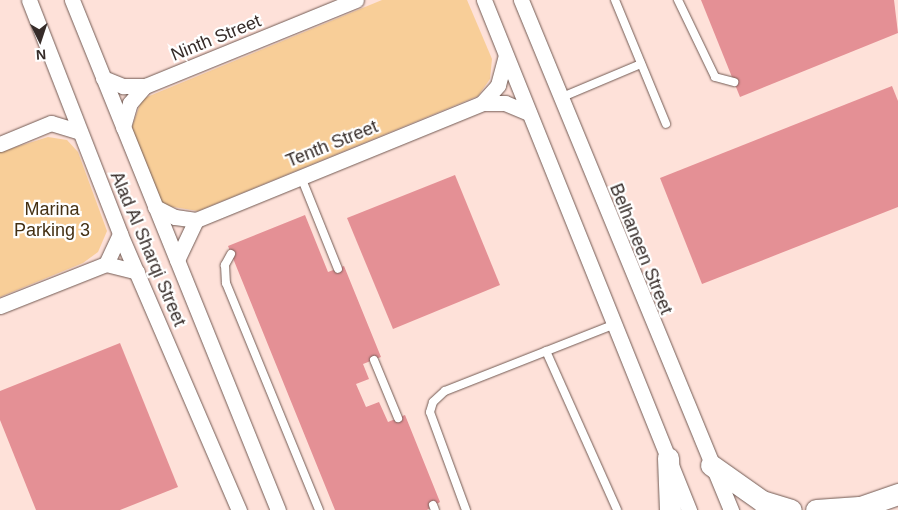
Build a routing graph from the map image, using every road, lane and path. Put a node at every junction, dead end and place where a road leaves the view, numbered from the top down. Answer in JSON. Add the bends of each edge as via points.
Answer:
{"nodes":[{"id":1,"x":29,"y":0,"type":"edge"},
{"id":2,"x":72,"y":0,"type":"edge"},
{"id":3,"x":356,"y":0,"type":"edge"},
{"id":4,"x":484,"y":0,"type":"edge"},
{"id":5,"x":521,"y":0,"type":"edge"},
{"id":6,"x":615,"y":0,"type":"edge"},
{"id":7,"x":678,"y":0,"type":"edge"},
{"id":8,"x":506,"y":56,"type":"junction"},
{"id":9,"x":641,"y":64,"type":"junction"},
{"id":10,"x":103,"y":78,"type":"junction"},
{"id":11,"x":734,"y":82,"type":"dead end"},
{"id":12,"x":145,"y":86,"type":"junction"},
{"id":13,"x":64,"y":93,"type":"junction"},
{"id":14,"x":559,"y":98,"type":"junction"},
{"id":15,"x":482,"y":103,"type":"junction"},
{"id":16,"x":529,"y":114,"type":"junction"},
{"id":17,"x":50,"y":123,"type":"junction"},
{"id":18,"x":666,"y":124,"type":"dead end"},
{"id":19,"x":123,"y":127,"type":"junction"},
{"id":20,"x":80,"y":132,"type":"junction"},
{"id":21,"x":0,"y":144,"type":"edge"},
{"id":22,"x":301,"y":177,"type":"junction"},
{"id":23,"x":155,"y":207,"type":"junction"},
{"id":24,"x":196,"y":220,"type":"junction"},
{"id":25,"x":120,"y":234,"type":"junction"},
{"id":26,"x":231,"y":254,"type":"dead end"},
{"id":27,"x":177,"y":260,"type":"junction"},
{"id":28,"x":106,"y":264,"type":"junction"},
{"id":29,"x":338,"y":268,"type":"dead end"},
{"id":30,"x":137,"y":272,"type":"junction"},
{"id":31,"x":0,"y":306,"type":"edge"},
{"id":32,"x":615,"y":324,"type":"junction"},
{"id":33,"x":546,"y":351,"type":"junction"},
{"id":34,"x":374,"y":360,"type":"dead end"},
{"id":35,"x":398,"y":418,"type":"dead end"},
{"id":36,"x":668,"y":458,"type":"junction"},
{"id":37,"x":710,"y":465,"type":"junction"},
{"id":38,"x":898,"y":494,"type":"edge"},
{"id":39,"x":898,"y":499,"type":"edge"},
{"id":40,"x":856,"y":508,"type":"edge"},
{"id":41,"x":239,"y":510,"type":"edge"},
{"id":42,"x":278,"y":510,"type":"edge"},
{"id":43,"x":319,"y":510,"type":"edge"},
{"id":44,"x":466,"y":510,"type":"edge"},
{"id":45,"x":617,"y":510,"type":"edge"},
{"id":46,"x":670,"y":510,"type":"edge"},
{"id":47,"x":689,"y":510,"type":"edge"},
{"id":48,"x":731,"y":510,"type":"edge"},
{"id":49,"x":792,"y":510,"type":"edge"},
{"id":50,"x":816,"y":510,"type":"edge"},
{"id":51,"x":884,"y":510,"type":"edge"}],
"edges":[{"from":1,"to":13,"type":"street","name":"Alad Al Sharqi Street"},
{"from":2,"to":10,"type":"street","name":"Alad Al Sharqi Street"},
{"from":3,"to":12,"type":"street","name":"Ninth Street"},
{"from":4,"to":8,"type":"street"},
{"from":5,"to":14,"type":"street","name":"Belhaneen Street"},
{"from":6,"to":9,"type":"lane"},
{"from":7,"to":11,"type":"lane","via":[[715,77]]},
{"from":8,"to":15,"type":"street","name":"Tenth Street","via":[[498,85]]},
{"from":8,"to":16,"type":"street"},
{"from":9,"to":14,"type":"lane"},
{"from":9,"to":18,"type":"lane"},
{"from":10,"to":12,"type":"street","name":"Ninth Street","via":[[123,86]]},
{"from":10,"to":19,"type":"street","name":"Alad Al Sharqi Street"},
{"from":12,"to":19,"type":"street","name":"Ninth Street","via":[[130,103]]},
{"from":13,"to":17,"type":"street"},
{"from":13,"to":20,"type":"street","name":"Alad Al Sharqi Street"},
{"from":14,"to":37,"type":"street","name":"Belhaneen Street"},
{"from":15,"to":16,"type":"street","name":"Tenth Street","via":[[505,103]]},
{"from":15,"to":22,"type":"street","name":"Tenth Street"},
{"from":16,"to":32,"type":"street"},
{"from":17,"to":20,"type":"street"},
{"from":17,"to":21,"type":"street"},
{"from":19,"to":23,"type":"street","name":"Alad Al Sharqi Street"},
{"from":20,"to":25,"type":"street","name":"Alad Al Sharqi Street"},
{"from":22,"to":24,"type":"street","name":"Tenth Street"},
{"from":22,"to":29,"type":"lane"},
{"from":23,"to":24,"type":"street","via":[[175,217]]},
{"from":23,"to":27,"type":"street","name":"Alad Al Sharqi Street"},
{"from":24,"to":27,"type":"street"},
{"from":25,"to":28,"type":"street"},
{"from":25,"to":30,"type":"street","name":"Alad Al Sharqi Street"},
{"from":26,"to":43,"type":"lane","via":[[225,265],[226,283]]},
{"from":27,"to":42,"type":"street","name":"Alad Al Sharqi Street"},
{"from":28,"to":30,"type":"street"},
{"from":28,"to":31,"type":"street"},
{"from":30,"to":41,"type":"street","name":"Alad Al Sharqi Street"},
{"from":32,"to":33,"type":"lane"},
{"from":32,"to":36,"type":"street"},
{"from":33,"to":44,"type":"lane","via":[[445,391],[433,402],[430,412]]},
{"from":33,"to":45,"type":"lane"},
{"from":34,"to":35,"type":"lane"},
{"from":36,"to":46,"type":"street"},
{"from":36,"to":47,"type":"street"},
{"from":37,"to":48,"type":"street","name":"Belhaneen Street"},
{"from":37,"to":49,"type":"street","via":[[762,501]]},
{"from":38,"to":40,"type":"street"},
{"from":39,"to":51,"type":"street"},
{"from":40,"to":50,"type":"street"}]}
